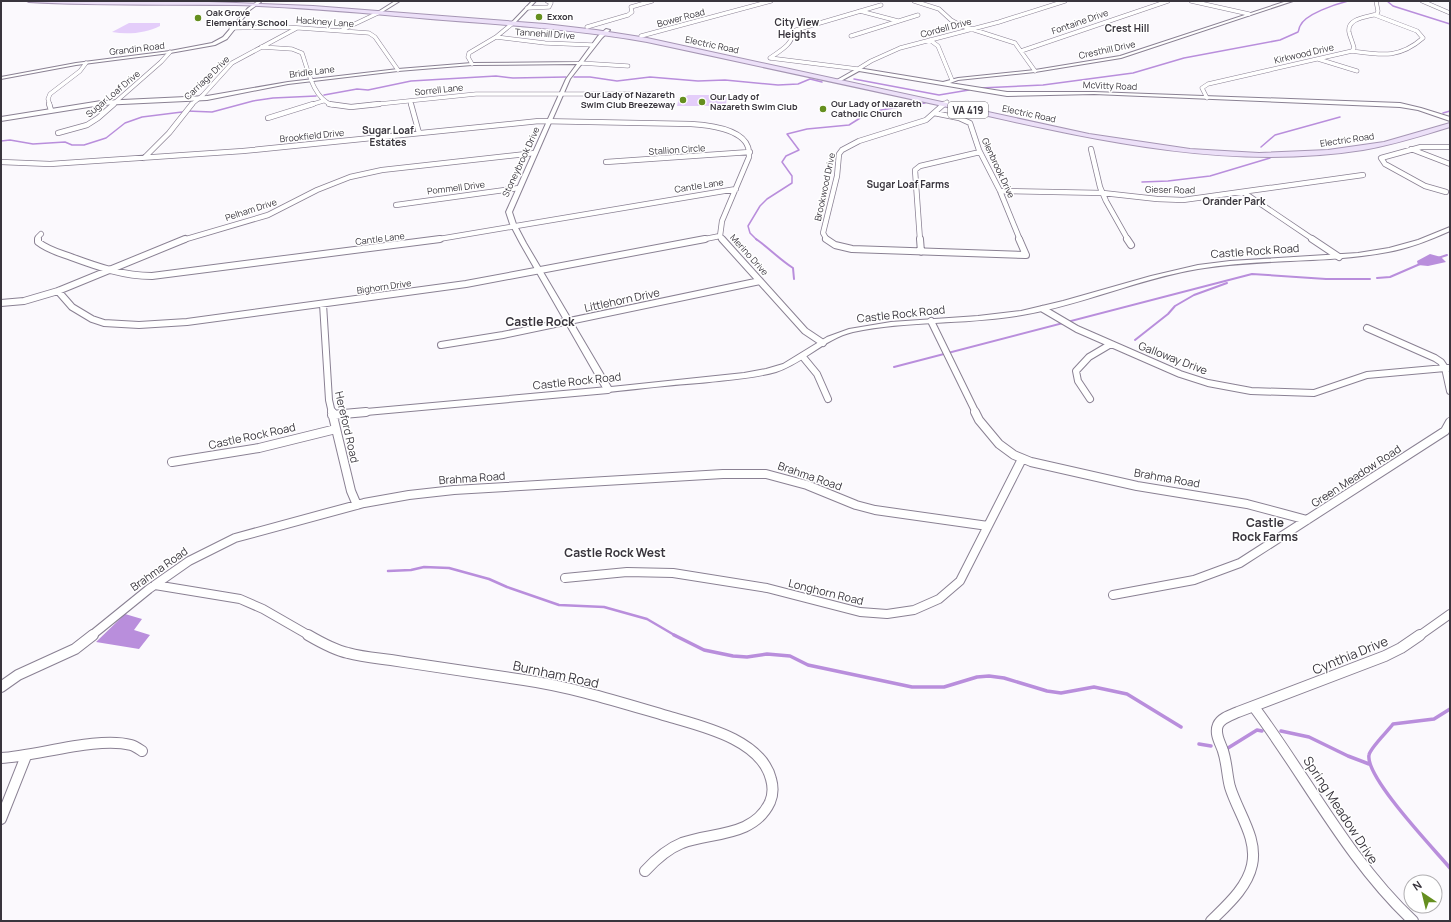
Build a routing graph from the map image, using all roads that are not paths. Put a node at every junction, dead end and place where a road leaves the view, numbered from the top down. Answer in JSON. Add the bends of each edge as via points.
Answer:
{"nodes":[{"id":1,"x":29,"y":1,"type":"edge"},
{"id":2,"x":71,"y":1,"type":"edge"},
{"id":3,"x":215,"y":1,"type":"edge"},
{"id":4,"x":398,"y":1,"type":"edge"},
{"id":5,"x":534,"y":1,"type":"edge"},
{"id":6,"x":547,"y":1,"type":"edge"},
{"id":7,"x":652,"y":1,"type":"edge"},
{"id":8,"x":771,"y":1,"type":"edge"},
{"id":9,"x":914,"y":1,"type":"edge"},
{"id":10,"x":1065,"y":1,"type":"edge"},
{"id":11,"x":1168,"y":1,"type":"edge"},
{"id":12,"x":1192,"y":1,"type":"edge"},
{"id":13,"x":1291,"y":1,"type":"edge"},
{"id":14,"x":1376,"y":1,"type":"edge"},
{"id":15,"x":1422,"y":1,"type":"edge"},
{"id":16,"x":120,"y":2,"type":"edge"},
{"id":17,"x":257,"y":4,"type":"junction"},
{"id":18,"x":880,"y":5,"type":"dead end"},
{"id":19,"x":527,"y":8,"type":"junction"},
{"id":20,"x":860,"y":11,"type":"junction"},
{"id":21,"x":380,"y":12,"type":"junction"},
{"id":22,"x":1450,"y":13,"type":"edge"},
{"id":23,"x":1249,"y":14,"type":"junction"},
{"id":24,"x":918,"y":15,"type":"dead end"},
{"id":25,"x":1375,"y":15,"type":"junction"},
{"id":26,"x":514,"y":22,"type":"junction"},
{"id":27,"x":898,"y":22,"type":"junction"},
{"id":28,"x":588,"y":27,"type":"junction"},
{"id":29,"x":232,"y":28,"type":"junction"},
{"id":30,"x":297,"y":28,"type":"junction"},
{"id":31,"x":972,"y":30,"type":"junction"},
{"id":32,"x":340,"y":31,"type":"junction"},
{"id":33,"x":606,"y":31,"type":"junction"},
{"id":34,"x":641,"y":36,"type":"junction"},
{"id":35,"x":851,"y":36,"type":"dead end"},
{"id":36,"x":496,"y":37,"type":"junction"},
{"id":37,"x":930,"y":40,"type":"junction"},
{"id":38,"x":593,"y":45,"type":"junction"},
{"id":39,"x":261,"y":47,"type":"junction"},
{"id":40,"x":1021,"y":51,"type":"junction"},
{"id":41,"x":1352,"y":51,"type":"junction"},
{"id":42,"x":170,"y":52,"type":"junction"},
{"id":43,"x":1318,"y":59,"type":"junction"},
{"id":44,"x":86,"y":63,"type":"junction"},
{"id":45,"x":580,"y":63,"type":"junction"},
{"id":46,"x":472,"y":64,"type":"junction"},
{"id":47,"x":628,"y":66,"type":"dead end"},
{"id":48,"x":858,"y":69,"type":"junction"},
{"id":49,"x":398,"y":70,"type":"junction"},
{"id":50,"x":1034,"y":71,"type":"junction"},
{"id":51,"x":1357,"y":71,"type":"dead end"},
{"id":52,"x":1,"y":78,"type":"edge"},
{"id":53,"x":312,"y":80,"type":"junction"},
{"id":54,"x":839,"y":80,"type":"junction"},
{"id":55,"x":952,"y":80,"type":"junction"},
{"id":56,"x":943,"y":84,"type":"junction"},
{"id":57,"x":562,"y":93,"type":"junction"},
{"id":58,"x":653,"y":94,"type":"dead end"},
{"id":59,"x":1207,"y":98,"type":"junction"},
{"id":60,"x":197,"y":99,"type":"junction"},
{"id":61,"x":323,"y":101,"type":"junction"},
{"id":62,"x":410,"y":101,"type":"junction"},
{"id":63,"x":117,"y":102,"type":"junction"},
{"id":64,"x":945,"y":103,"type":"junction"},
{"id":65,"x":51,"y":110,"type":"junction"},
{"id":66,"x":934,"y":113,"type":"junction"},
{"id":67,"x":268,"y":118,"type":"dead end"},
{"id":68,"x":1,"y":119,"type":"edge"},
{"id":69,"x":1450,"y":119,"type":"edge"},
{"id":70,"x":550,"y":121,"type":"junction"},
{"id":71,"x":1450,"y":125,"type":"edge"},
{"id":72,"x":58,"y":133,"type":"dead end"},
{"id":73,"x":419,"y":133,"type":"junction"},
{"id":74,"x":1450,"y":147,"type":"edge"},
{"id":75,"x":1091,"y":149,"type":"dead end"},
{"id":76,"x":1411,"y":149,"type":"junction"},
{"id":77,"x":750,"y":152,"type":"junction"},
{"id":78,"x":980,"y":152,"type":"junction"},
{"id":79,"x":535,"y":153,"type":"junction"},
{"id":80,"x":144,"y":158,"type":"junction"},
{"id":81,"x":1,"y":162,"type":"edge"},
{"id":82,"x":606,"y":162,"type":"dead end"},
{"id":83,"x":1450,"y":164,"type":"edge"},
{"id":84,"x":1363,"y":175,"type":"dead end"},
{"id":85,"x":518,"y":188,"type":"junction"},
{"id":86,"x":736,"y":189,"type":"junction"},
{"id":87,"x":1000,"y":191,"type":"junction"},
{"id":88,"x":1103,"y":192,"type":"junction"},
{"id":89,"x":1243,"y":192,"type":"junction"},
{"id":90,"x":1446,"y":192,"type":"dead end"},
{"id":91,"x":396,"y":205,"type":"dead end"},
{"id":92,"x":515,"y":227,"type":"junction"},
{"id":93,"x":1450,"y":229,"type":"edge"},
{"id":94,"x":41,"y":234,"type":"dead end"},
{"id":95,"x":720,"y":236,"type":"junction"},
{"id":96,"x":1131,"y":245,"type":"dead end"},
{"id":97,"x":921,"y":252,"type":"junction"},
{"id":98,"x":1026,"y":255,"type":"joint"},
{"id":99,"x":1339,"y":257,"type":"junction"},
{"id":100,"x":112,"y":270,"type":"junction"},
{"id":101,"x":539,"y":270,"type":"junction"},
{"id":102,"x":760,"y":281,"type":"junction"},
{"id":103,"x":58,"y":292,"type":"junction"},
{"id":104,"x":1,"y":303,"type":"edge"},
{"id":105,"x":323,"y":304,"type":"junction"},
{"id":106,"x":1043,"y":309,"type":"junction"},
{"id":107,"x":569,"y":321,"type":"junction"},
{"id":108,"x":931,"y":321,"type":"junction"},
{"id":109,"x":1367,"y":328,"type":"dead end"},
{"id":110,"x":823,"y":343,"type":"junction"},
{"id":111,"x":1111,"y":344,"type":"junction"},
{"id":112,"x":441,"y":345,"type":"dead end"},
{"id":113,"x":803,"y":357,"type":"junction"},
{"id":114,"x":1448,"y":368,"type":"edge"},
{"id":115,"x":608,"y":390,"type":"junction"},
{"id":116,"x":1450,"y":391,"type":"edge"},
{"id":117,"x":828,"y":399,"type":"dead end"},
{"id":118,"x":1090,"y":399,"type":"dead end"},
{"id":119,"x":332,"y":415,"type":"junction"},
{"id":120,"x":1449,"y":427,"type":"edge"},
{"id":121,"x":336,"y":429,"type":"junction"},
{"id":122,"x":1022,"y":459,"type":"junction"},
{"id":123,"x":172,"y":462,"type":"dead end"},
{"id":124,"x":357,"y":505,"type":"junction"},
{"id":125,"x":1307,"y":520,"type":"junction"},
{"id":126,"x":988,"y":526,"type":"junction"},
{"id":127,"x":565,"y":578,"type":"dead end"},
{"id":128,"x":155,"y":585,"type":"junction"},
{"id":129,"x":1113,"y":595,"type":"dead end"},
{"id":130,"x":1450,"y":614,"type":"edge"},
{"id":131,"x":1,"y":687,"type":"edge"},
{"id":132,"x":1254,"y":706,"type":"junction"},
{"id":133,"x":142,"y":751,"type":"dead end"},
{"id":134,"x":26,"y":756,"type":"junction"},
{"id":135,"x":1,"y":758,"type":"edge"},
{"id":136,"x":1,"y":819,"type":"edge"},
{"id":137,"x":645,"y":871,"type":"dead end"},
{"id":138,"x":1212,"y":921,"type":"edge"},
{"id":139,"x":1412,"y":921,"type":"edge"}],
"edges":[{"from":1,"to":16,"type":"main road","number":"VA 419"},
{"from":2,"to":16,"type":"main road","number":"VA 419"},
{"from":3,"to":16,"type":"main road","number":"VA 419"},
{"from":3,"to":17,"type":"main road","number":"VA 419"},
{"from":4,"to":21,"type":"street"},
{"from":5,"to":19,"type":"street"},
{"from":6,"to":19,"type":"street","via":[[551,3],[549,7]]},
{"from":7,"to":28,"type":"street","via":[[631,7],[632,12],[628,15]]},
{"from":8,"to":34,"type":"street","name":"Bower Road"},
{"from":9,"to":31,"type":"street","via":[[939,9],[953,22]]},
{"from":10,"to":31,"type":"street","name":"Cordell Drive"},
{"from":11,"to":40,"type":"street","name":"Fontaine Drive"},
{"from":12,"to":23,"type":"street"},
{"from":13,"to":23,"type":"street","name":"Cresthill Drive"},
{"from":14,"to":25,"type":"street","via":[[1378,11]]},
{"from":15,"to":22,"type":"street"},
{"from":16,"to":17,"type":"main road","number":"VA 419"},
{"from":17,"to":21,"type":"main road","number":"VA 419"},
{"from":17,"to":29,"type":"street","name":"Grandin Road"},
{"from":18,"to":20,"type":"street"},
{"from":19,"to":26,"type":"street"},
{"from":20,"to":27,"type":"street"},
{"from":20,"to":48,"type":"street","name":"McVitty Road","via":[[794,31],[791,42],[770,58]]},
{"from":21,"to":26,"type":"main road","number":"VA 419"},
{"from":21,"to":26,"type":"main road","name":"Electric Road","number":"VA 419"},
{"from":21,"to":32,"type":"street"},
{"from":23,"to":50,"type":"street","name":"Cresthill Drive","via":[[1134,54]]},
{"from":24,"to":27,"type":"street"},
{"from":25,"to":41,"type":"street","via":[[1352,22],[1349,30],[1354,45]]},
{"from":25,"to":41,"type":"street","name":"Kirkwood Drive","via":[[1415,30],[1423,38],[1408,50],[1396,55]]},
{"from":26,"to":28,"type":"main road","name":"Electric Road","number":"VA 419"},
{"from":26,"to":33,"type":"main road","name":"Electric Road","number":"VA 419"},
{"from":26,"to":36,"type":"street"},
{"from":27,"to":35,"type":"street"},
{"from":28,"to":33,"type":"main road","name":"Electric Road","number":"VA 419"},
{"from":29,"to":30,"type":"street","name":"Hackney Lane"},
{"from":29,"to":42,"type":"street","name":"Grandin Road","via":[[220,41]]},
{"from":30,"to":32,"type":"street","name":"Hackney Lane"},
{"from":30,"to":39,"type":"street","name":"Carriage Drive"},
{"from":31,"to":37,"type":"street","name":"Cordell Drive"},
{"from":31,"to":40,"type":"street","via":[[1013,41]]},
{"from":32,"to":49,"type":"street","name":"Hackney Lane","via":[[372,35]]},
{"from":33,"to":34,"type":"main road","name":"Electric Road","number":"VA 419"},
{"from":33,"to":38,"type":"street","name":"Stoneybrook Drive"},
{"from":33,"to":54,"type":"main road","name":"Electric Road","number":"VA 419"},
{"from":34,"to":54,"type":"main road","name":"Electric Road","number":"VA 419"},
{"from":36,"to":38,"type":"street","name":"Tannehill Drive"},
{"from":36,"to":46,"type":"street","via":[[468,53]]},
{"from":37,"to":48,"type":"street","name":"Cordell Drive","via":[[876,57]]},
{"from":37,"to":55,"type":"street","via":[[938,46]]},
{"from":38,"to":45,"type":"street","name":"Stoneybrook Drive"},
{"from":39,"to":53,"type":"street","via":[[292,49],[302,53]]},
{"from":39,"to":60,"type":"street","name":"Carriage Drive","via":[[232,64]]},
{"from":40,"to":50,"type":"street"},
{"from":41,"to":43,"type":"street","name":"Kirkwood Drive"},
{"from":42,"to":44,"type":"street","name":"Grandin Road"},
{"from":42,"to":63,"type":"street","name":"Sugar Loaf Drive"},
{"from":43,"to":51,"type":"street"},
{"from":43,"to":59,"type":"street","name":"Kirkwood Drive","via":[[1205,85],[1202,88]]},
{"from":44,"to":52,"type":"street","name":"Grandin Road"},
{"from":44,"to":65,"type":"street","via":[[80,71],[50,94],[48,100]]},
{"from":45,"to":46,"type":"street","name":"Bridle Lane"},
{"from":45,"to":47,"type":"street","name":"Bridle Lane"},
{"from":45,"to":57,"type":"street","name":"Stoneybrook Drive","via":[[568,79]]},
{"from":46,"to":49,"type":"street","name":"Bridle Lane"},
{"from":48,"to":54,"type":"street","name":"Cordell Drive"},
{"from":48,"to":56,"type":"street","name":"McVitty Road"},
{"from":49,"to":53,"type":"street","name":"Bridle Lane"},
{"from":50,"to":55,"type":"street","name":"Cresthill Drive"},
{"from":53,"to":60,"type":"street","name":"Bridle Lane"},
{"from":53,"to":61,"type":"street"},
{"from":54,"to":64,"type":"main road","name":"Electric Road","number":"VA 419"},
{"from":55,"to":56,"type":"street","name":"Cresthill Drive"},
{"from":56,"to":59,"type":"street","name":"McVitty Road","via":[[1014,94],[1087,93]]},
{"from":57,"to":58,"type":"street","name":"Sorrell Lane"},
{"from":57,"to":62,"type":"street","name":"Sorrell Lane","via":[[458,95]]},
{"from":57,"to":70,"type":"street","name":"Stoneybrook Drive"},
{"from":59,"to":69,"type":"street","name":"McVitty Road","via":[[1400,105]]},
{"from":60,"to":63,"type":"street","name":"Bridle Lane"},
{"from":60,"to":80,"type":"street","name":"Carriage Drive","via":[[170,133]]},
{"from":61,"to":62,"type":"street","name":"Sorrell Lane","via":[[342,107]]},
{"from":61,"to":67,"type":"street"},
{"from":62,"to":73,"type":"street"},
{"from":63,"to":65,"type":"street","name":"Bridle Lane"},
{"from":63,"to":72,"type":"street","name":"Sugar Loaf Drive","via":[[90,124]]},
{"from":64,"to":66,"type":"street","name":"Brookwood Drive"},
{"from":64,"to":69,"type":"main road","name":"Electric Road","number":"VA 419","via":[[1120,138],[1186,147],[1246,150],[1302,150],[1355,144]]},
{"from":64,"to":71,"type":"main road","name":"Electric Road","number":"VA 419","via":[[1104,139],[1154,147],[1225,153],[1292,154],[1348,150],[1391,142]]},
{"from":65,"to":68,"type":"street","name":"Bridle Lane"},
{"from":66,"to":78,"type":"street","name":"Glenbrook Drive","via":[[970,123]]},
{"from":66,"to":97,"type":"street","name":"Brookwood Drive","via":[[922,122],[859,141],[842,150],[839,154],[837,176],[823,233],[831,243],[846,248]]},
{"from":70,"to":73,"type":"street","name":"Brookfield Drive"},
{"from":70,"to":77,"type":"street","name":"Brookfield Drive","via":[[706,125],[741,138],[748,145]]},
{"from":70,"to":79,"type":"street","name":"Stoneybrook Drive"},
{"from":73,"to":80,"type":"street","name":"Brookfield Drive"},
{"from":74,"to":76,"type":"street","via":[[1427,146]]},
{"from":75,"to":88,"type":"street"},
{"from":76,"to":83,"type":"street"},
{"from":76,"to":90,"type":"street","via":[[1382,156],[1381,160],[1425,186]]},
{"from":77,"to":82,"type":"street","name":"Stallion Circle"},
{"from":77,"to":86,"type":"street","name":"Merino Drive"},
{"from":78,"to":87,"type":"street","name":"Glenbrook Drive"},
{"from":78,"to":97,"type":"street","via":[[920,166],[916,170]]},
{"from":79,"to":85,"type":"street","name":"Stoneybrook Drive"},
{"from":79,"to":100,"type":"street","name":"Pelham Drive","via":[[382,170],[350,177],[317,190],[268,215],[187,238]]},
{"from":80,"to":81,"type":"street","name":"Brookfield Drive","via":[[50,164]]},
{"from":84,"to":89,"type":"street","name":"Gieser Road"},
{"from":85,"to":91,"type":"street","name":"Pommell Drive"},
{"from":85,"to":92,"type":"street","name":"Stoneybrook Drive","via":[[509,212]]},
{"from":86,"to":92,"type":"street","name":"Cantle Lane"},
{"from":86,"to":95,"type":"street","name":"Merino Drive","via":[[722,221]]},
{"from":87,"to":88,"type":"street","name":"Gieser Road"},
{"from":87,"to":98,"type":"street","name":"Glenbrook Drive"},
{"from":88,"to":89,"type":"street","name":"Gieser Road","via":[[1183,200]]},
{"from":88,"to":96,"type":"street","via":[[1106,202]]},
{"from":89,"to":99,"type":"street"},
{"from":92,"to":100,"type":"street","name":"Cantle Lane","via":[[152,276],[138,276]]},
{"from":92,"to":101,"type":"street","name":"Stoneybrook Drive"},
{"from":93,"to":99,"type":"street","name":"Castle Rock Road","via":[[1429,240],[1408,246]]},
{"from":94,"to":100,"type":"street","name":"Cantle Lane","via":[[38,242],[46,248]]},
{"from":95,"to":101,"type":"street","name":"Bighorn Drive"},
{"from":95,"to":102,"type":"street","name":"Merino Drive"},
{"from":97,"to":98,"type":"street","name":"Brookwood Drive"},
{"from":99,"to":106,"type":"street","name":"Castle Rock Road","via":[[1241,261],[1203,266],[1158,276]]},
{"from":100,"to":103,"type":"street","name":"Pelham Drive"},
{"from":101,"to":105,"type":"street","name":"Bighorn Drive","via":[[466,284]]},
{"from":101,"to":107,"type":"street","name":"Stoneybrook Drive"},
{"from":102,"to":107,"type":"street","name":"Littlehorn Drive"},
{"from":102,"to":110,"type":"street","name":"Merino Drive","via":[[805,331]]},
{"from":103,"to":104,"type":"street","name":"Pelham Drive","via":[[24,301]]},
{"from":103,"to":105,"type":"street","name":"Bighorn Drive","via":[[67,304],[78,311],[96,320],[114,324],[212,320]]},
{"from":105,"to":119,"type":"street","name":"Hereford Road","via":[[327,383]]},
{"from":106,"to":108,"type":"street","name":"Castle Rock Road"},
{"from":106,"to":111,"type":"street","name":"Galloway Drive","via":[[1069,325]]},
{"from":107,"to":112,"type":"street","name":"Littlehorn Drive"},
{"from":107,"to":115,"type":"street","name":"Stoneybrook Drive"},
{"from":108,"to":110,"type":"street","name":"Castle Rock Road","via":[[851,330]]},
{"from":108,"to":122,"type":"street","via":[[979,420],[999,444]]},
{"from":109,"to":114,"type":"street","via":[[1435,358]]},
{"from":110,"to":113,"type":"street","name":"Castle Rock Road"},
{"from":111,"to":114,"type":"street","name":"Galloway Drive","via":[[1194,378],[1262,392],[1314,393],[1367,376]]},
{"from":111,"to":118,"type":"street","via":[[1075,371]]},
{"from":113,"to":115,"type":"street","name":"Castle Rock Road","via":[[783,367],[762,373]]},
{"from":113,"to":117,"type":"street","via":[[817,374]]},
{"from":114,"to":116,"type":"street"},
{"from":115,"to":119,"type":"street","name":"Castle Rock Road"},
{"from":119,"to":121,"type":"street","name":"Hereford Road"},
{"from":120,"to":125,"type":"street","name":"Green Meadow Road"},
{"from":121,"to":123,"type":"street","name":"Castle Rock Road","via":[[259,448]]},
{"from":121,"to":124,"type":"street","name":"Hereford Road","via":[[351,491]]},
{"from":122,"to":125,"type":"street","name":"Brahma Road","via":[[1137,486],[1247,504]]},
{"from":122,"to":126,"type":"street","name":"Longhorn Road"},
{"from":124,"to":126,"type":"street","name":"Brahma Road","via":[[454,490],[744,473],[766,474],[786,479],[875,510]]},
{"from":124,"to":128,"type":"street","name":"Brahma Road","via":[[234,538],[196,557]]},
{"from":125,"to":129,"type":"street","name":"Green Meadow Road","via":[[1226,569],[1162,587]]},
{"from":126,"to":127,"type":"street","name":"Longhorn Road","via":[[954,588],[934,603],[888,614],[860,612],[762,588],[659,572],[614,572]]},
{"from":128,"to":131,"type":"street","name":"Brahma Road","via":[[75,649],[32,667]]},
{"from":128,"to":137,"type":"street","name":"Burnham Road","via":[[172,590],[209,593],[250,603],[322,644],[347,653],[515,678],[569,688],[611,700],[728,737],[746,746],[763,761],[769,771],[772,792],[768,806],[757,819],[728,833],[688,841],[675,847],[662,854]]},
{"from":130,"to":132,"type":"street","name":"Cynthia Drive","via":[[1385,656]]},
{"from":132,"to":138,"type":"street","name":"Cynthia Drive","via":[[1221,720],[1216,728],[1230,786],[1248,830],[1254,853],[1244,886]]},
{"from":132,"to":139,"type":"street","name":"Spring Meadow Drive","via":[[1361,866]]},
{"from":133,"to":134,"type":"street","via":[[131,744],[94,744]]},
{"from":134,"to":135,"type":"street"},
{"from":134,"to":136,"type":"street"}]}
